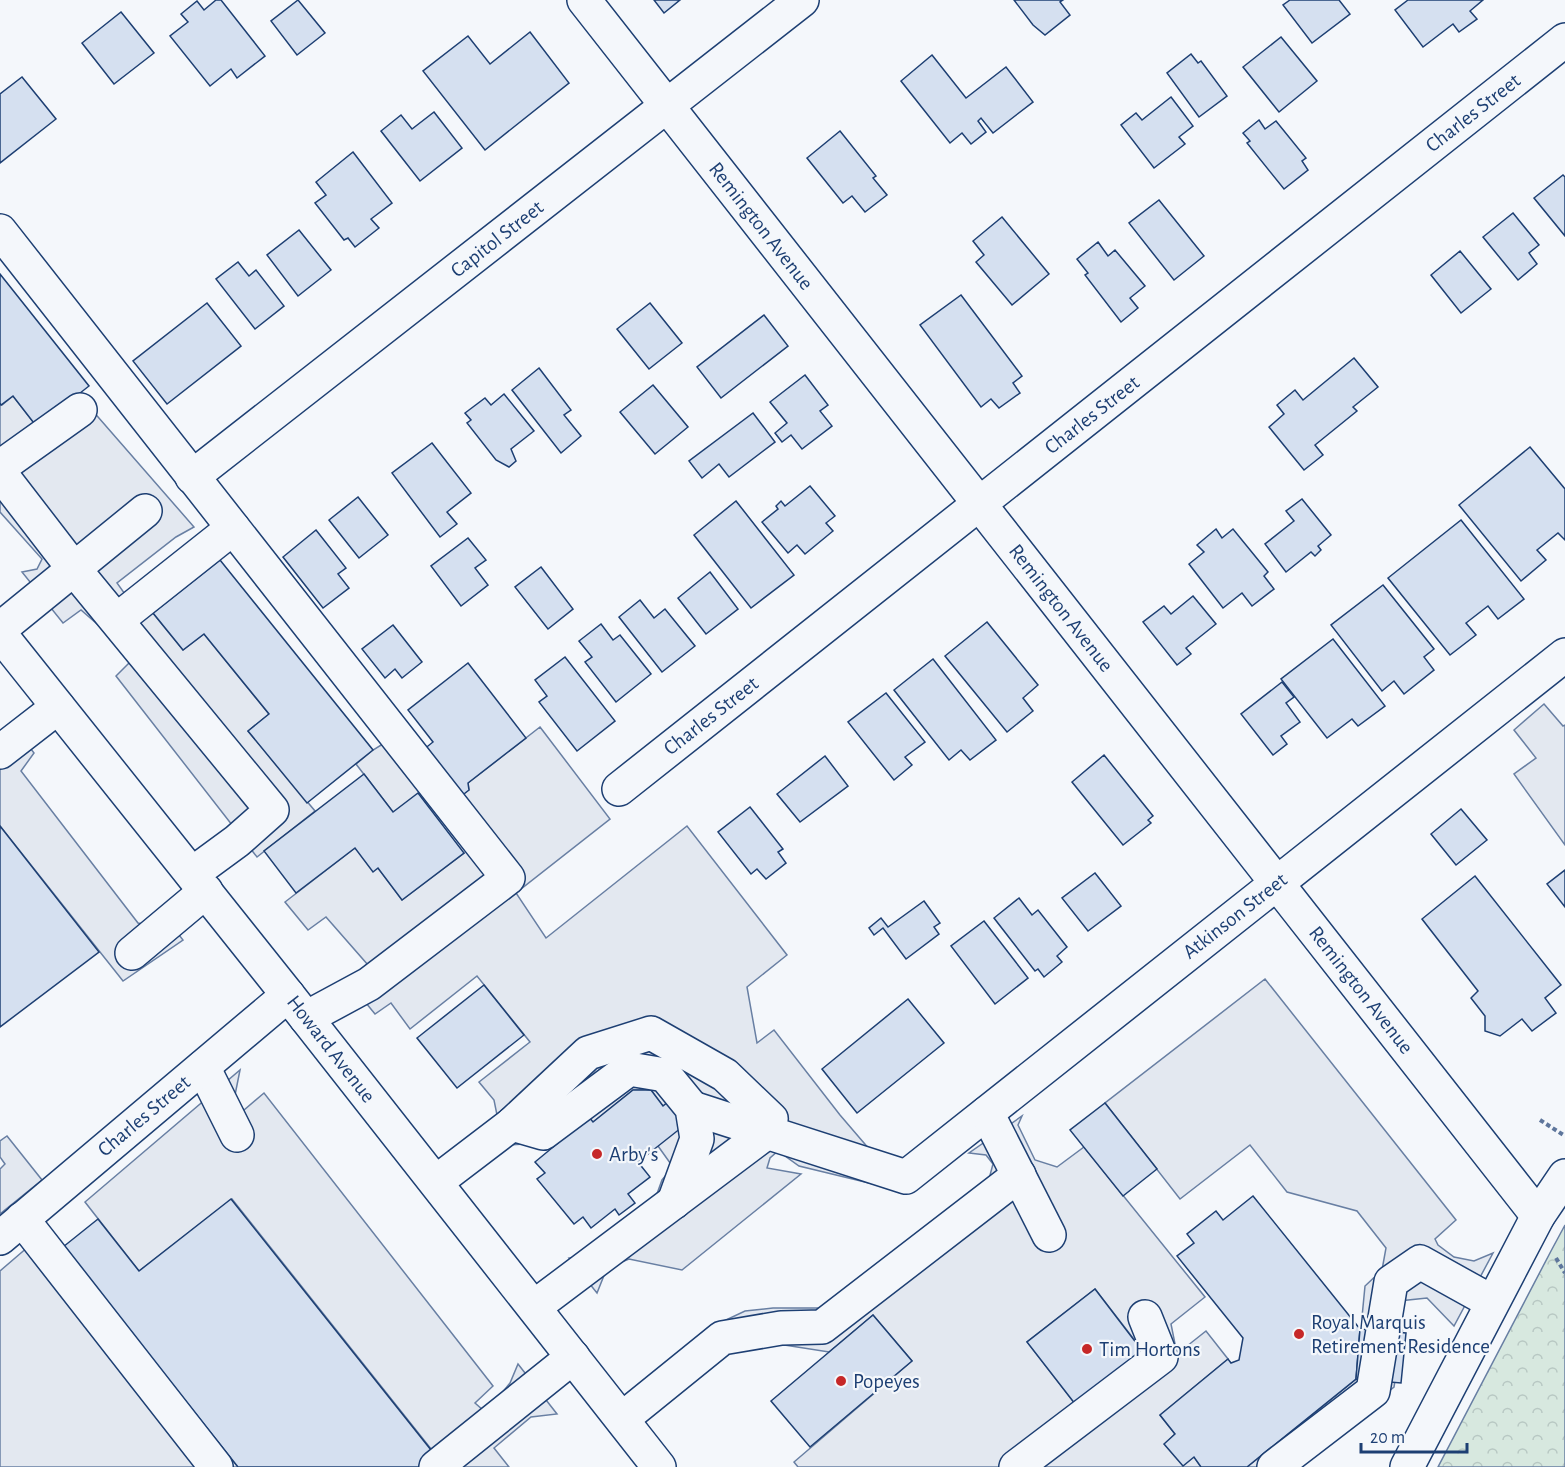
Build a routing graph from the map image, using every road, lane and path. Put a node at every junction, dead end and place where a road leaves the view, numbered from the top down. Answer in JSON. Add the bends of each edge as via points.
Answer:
{"nodes":[{"id":1,"x":584,"y":0,"type":"edge"},
{"id":2,"x":802,"y":0,"type":"edge"},
{"id":3,"x":1565,"y":40,"type":"edge"},
{"id":4,"x":667,"y":106,"type":"junction"},
{"id":5,"x":0,"y":231,"type":"edge"},
{"id":6,"x":80,"y":410,"type":"dead end"},
{"id":7,"x":0,"y":467,"type":"edge"},
{"id":8,"x":0,"y":473,"type":"edge"},
{"id":9,"x":192,"y":477,"type":"junction"},
{"id":10,"x":979,"y":504,"type":"junction"},
{"id":11,"x":145,"y":511,"type":"dead end"},
{"id":12,"x":233,"y":528,"type":"junction"},
{"id":13,"x":74,"y":569,"type":"junction"},
{"id":14,"x":117,"y":620,"type":"junction"},
{"id":15,"x":0,"y":632,"type":"edge"},
{"id":16,"x":1565,"y":655,"type":"edge"},
{"id":17,"x":58,"y":707,"type":"junction"},
{"id":18,"x":0,"y":752,"type":"edge"},
{"id":19,"x":619,"y":789,"type":"dead end"},
{"id":20,"x":199,"y":883,"type":"junction"},
{"id":21,"x":1277,"y":883,"type":"junction"},
{"id":22,"x":132,"y":952,"type":"dead end"},
{"id":23,"x":297,"y":1007,"type":"junction"},
{"id":24,"x":203,"y":1067,"type":"junction"},
{"id":25,"x":692,"y":1107,"type":"junction"},
{"id":26,"x":987,"y":1113,"type":"junction"},
{"id":27,"x":1540,"y":1120,"type":"dead end"},
{"id":28,"x":512,"y":1124,"type":"junction"},
{"id":29,"x":767,"y":1132,"type":"junction"},
{"id":30,"x":237,"y":1135,"type":"dead end"},
{"id":31,"x":1565,"y":1136,"type":"edge"},
{"id":32,"x":1019,"y":1175,"type":"junction"},
{"id":33,"x":1565,"y":1176,"type":"edge"},
{"id":34,"x":436,"y":1182,"type":"junction"},
{"id":35,"x":674,"y":1202,"type":"junction"},
{"id":36,"x":1538,"y":1216,"type":"junction"},
{"id":37,"x":11,"y":1228,"type":"edge"},
{"id":38,"x":1049,"y":1235,"type":"dead end"},
{"id":39,"x":1551,"y":1251,"type":"dead end"},
{"id":40,"x":1565,"y":1273,"type":"edge"},
{"id":41,"x":1492,"y":1302,"type":"junction"},
{"id":42,"x":534,"y":1307,"type":"junction"},
{"id":43,"x":1145,"y":1317,"type":"dead end"},
{"id":44,"x":573,"y":1358,"type":"junction"},
{"id":45,"x":622,"y":1419,"type":"junction"},
{"id":46,"x":216,"y":1467,"type":"edge"},
{"id":47,"x":436,"y":1467,"type":"edge"},
{"id":48,"x":659,"y":1467,"type":"edge"},
{"id":49,"x":1016,"y":1467,"type":"edge"},
{"id":50,"x":1274,"y":1467,"type":"edge"},
{"id":51,"x":1407,"y":1467,"type":"edge"}],
"edges":[{"from":1,"to":4,"type":"street","name":"Remington Avenue"},
{"from":2,"to":4,"type":"street","name":"Capitol Street"},
{"from":3,"to":10,"type":"street","name":"Charles Street"},
{"from":4,"to":9,"type":"street","name":"Capitol Street"},
{"from":4,"to":10,"type":"street","name":"Remington Avenue"},
{"from":5,"to":9,"type":"street"},
{"from":6,"to":7,"type":"street"},
{"from":8,"to":13,"type":"street"},
{"from":9,"to":12,"type":"street"},
{"from":10,"to":19,"type":"street","name":"Charles Street"},
{"from":10,"to":21,"type":"street","name":"Remington Avenue"},
{"from":11,"to":13,"type":"street"},
{"from":12,"to":14,"type":"street"},
{"from":12,"to":23,"type":"street","name":"Charles Street","via":[[508,878],[369,984]]},
{"from":13,"to":14,"type":"street"},
{"from":13,"to":15,"type":"street"},
{"from":14,"to":20,"type":"street","via":[[272,810]]},
{"from":15,"to":17,"type":"street","name":"Howard Avenue"},
{"from":16,"to":21,"type":"street","name":"Atkinson Street"},
{"from":17,"to":18,"type":"street"},
{"from":17,"to":20,"type":"street","name":"Howard Avenue"},
{"from":20,"to":22,"type":"street"},
{"from":20,"to":23,"type":"street","name":"Howard Avenue"},
{"from":21,"to":26,"type":"street","name":"Atkinson Street"},
{"from":21,"to":36,"type":"street","name":"Remington Avenue"},
{"from":23,"to":24,"type":"street","name":"Charles Street"},
{"from":23,"to":34,"type":"street","name":"Howard Avenue"},
{"from":24,"to":30,"type":"street"},
{"from":24,"to":37,"type":"street","name":"Charles Street"},
{"from":25,"to":28,"type":"street","via":[[665,1075],[629,1069],[543,1133]]},
{"from":25,"to":29,"type":"street"},
{"from":25,"to":35,"type":"street","via":[[697,1139]]},
{"from":26,"to":29,"type":"street","name":"Atkinson Street","via":[[906,1177]]},
{"from":26,"to":32,"type":"street"},
{"from":27,"to":31,"type":"path"},
{"from":28,"to":29,"type":"street","via":[[588,1053],[651,1034],[724,1075],[771,1119]]},
{"from":28,"to":34,"type":"street"},
{"from":29,"to":35,"type":"street"},
{"from":32,"to":38,"type":"street"},
{"from":32,"to":45,"type":"street","via":[[822,1327],[782,1328],[722,1338]]},
{"from":33,"to":36,"type":"street"},
{"from":34,"to":42,"type":"street","name":"Howard Avenue"},
{"from":35,"to":42,"type":"street"},
{"from":36,"to":41,"type":"street"},
{"from":37,"to":46,"type":"street"},
{"from":39,"to":40,"type":"path"},
{"from":41,"to":50,"type":"street","via":[[1420,1262],[1391,1282],[1373,1391]]},
{"from":41,"to":51,"type":"street"},
{"from":42,"to":44,"type":"street","name":"Howard Avenue"},
{"from":43,"to":49,"type":"street","via":[[1161,1357]]},
{"from":44,"to":45,"type":"street","name":"Howard Avenue"},
{"from":44,"to":47,"type":"street"},
{"from":45,"to":48,"type":"street","name":"Howard Avenue"}]}
